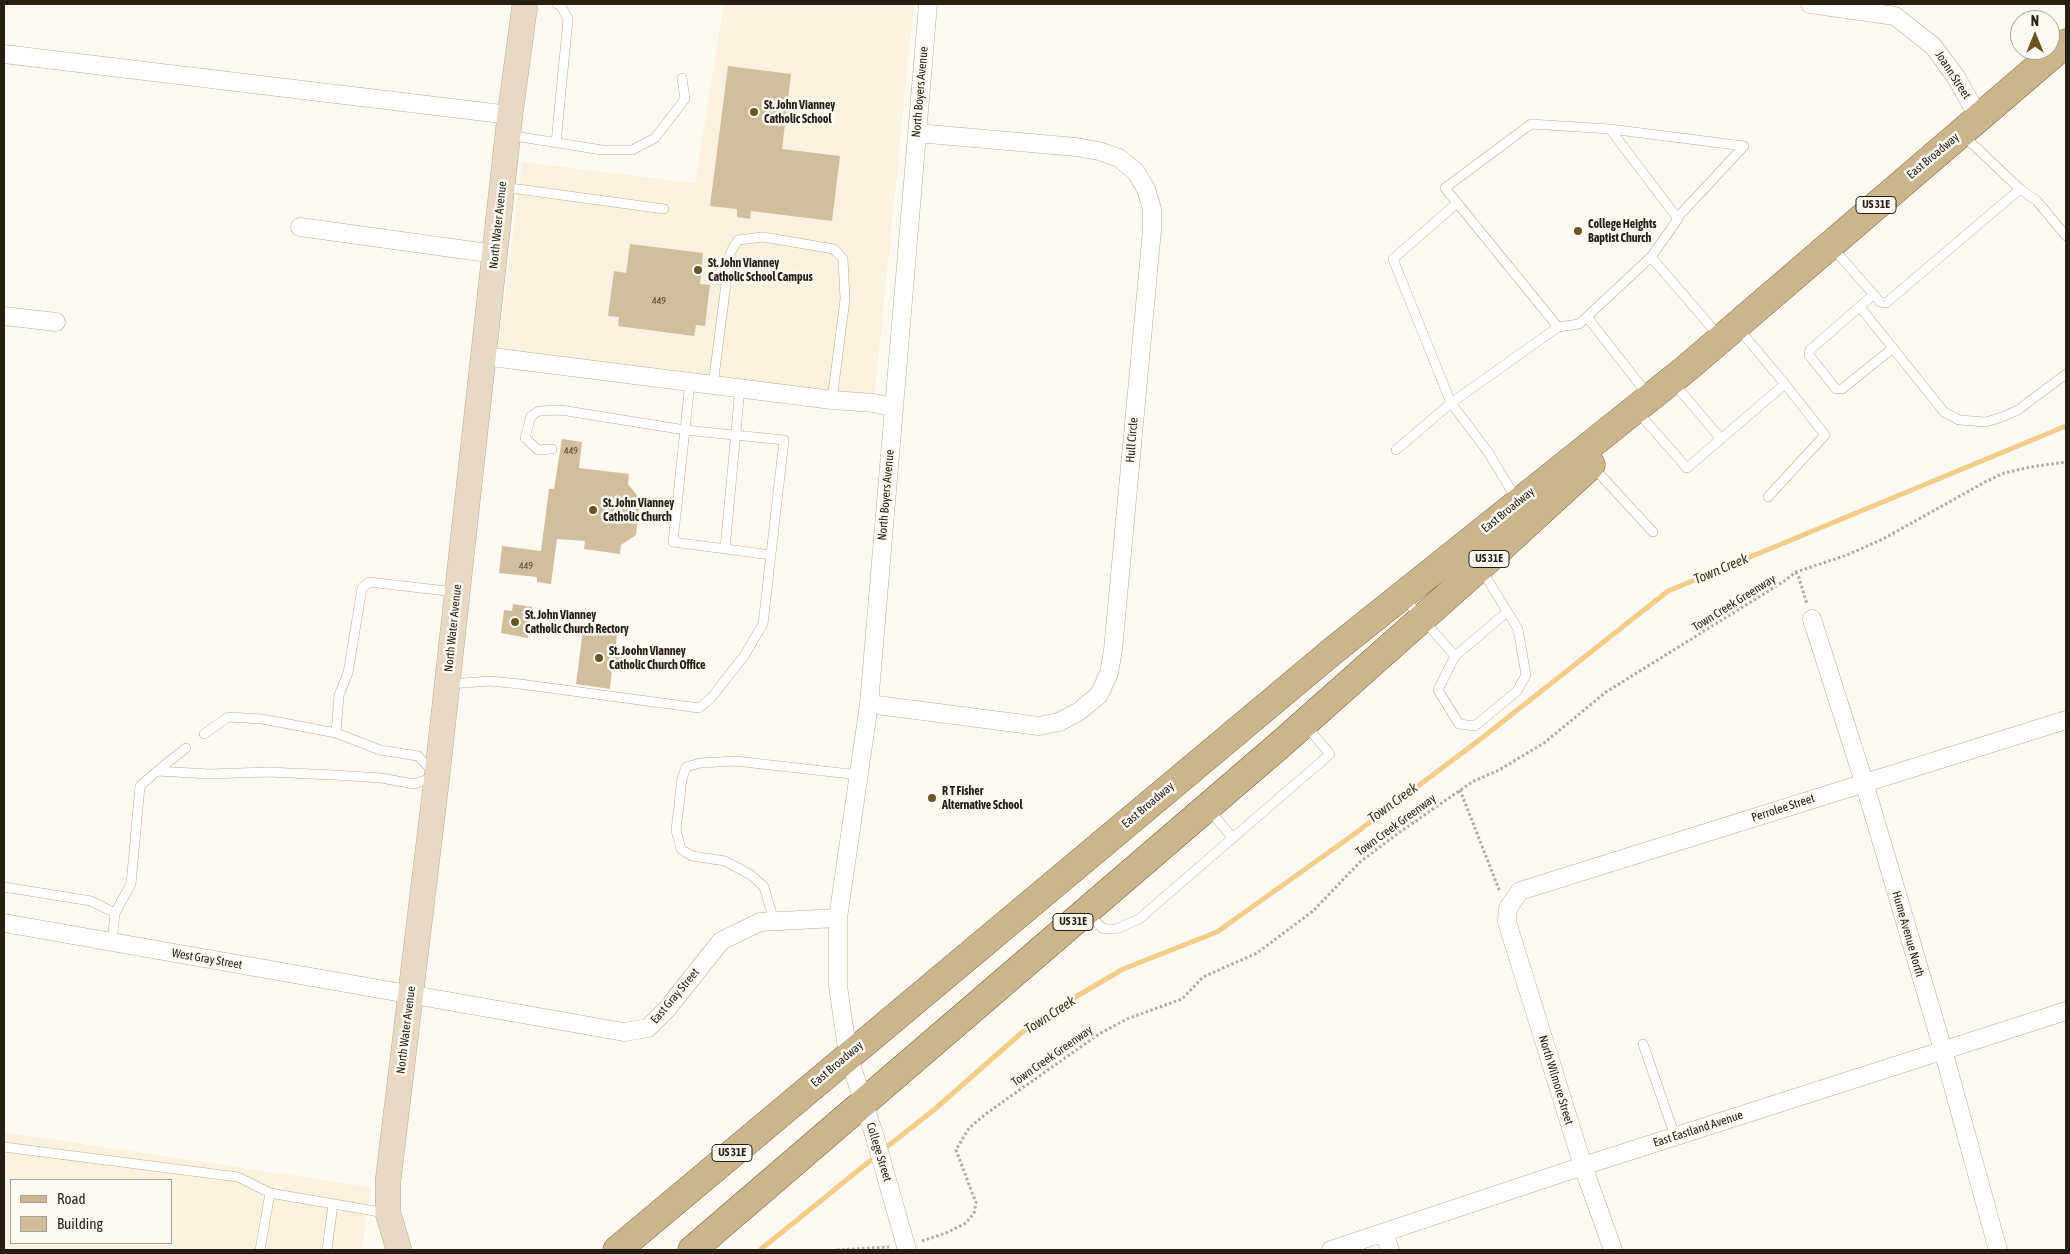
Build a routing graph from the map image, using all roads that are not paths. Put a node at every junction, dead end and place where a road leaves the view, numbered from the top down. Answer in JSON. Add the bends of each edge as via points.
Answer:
{"nodes":[{"id":1,"x":525,"y":4,"type":"edge"},
{"id":2,"x":557,"y":4,"type":"edge"},
{"id":3,"x":928,"y":4,"type":"edge"},
{"id":4,"x":1810,"y":4,"type":"edge"},
{"id":5,"x":2066,"y":43,"type":"edge"},
{"id":6,"x":4,"y":54,"type":"edge"},
{"id":7,"x":682,"y":78,"type":"dead end"},
{"id":8,"x":509,"y":125,"type":"junction"},
{"id":9,"x":1970,"y":125,"type":"junction"},
{"id":10,"x":1610,"y":129,"type":"junction"},
{"id":11,"x":917,"y":133,"type":"junction"},
{"id":12,"x":556,"y":143,"type":"junction"},
{"id":13,"x":502,"y":188,"type":"junction"},
{"id":14,"x":2020,"y":189,"type":"junction"},
{"id":15,"x":1457,"y":203,"type":"junction"},
{"id":16,"x":664,"y":209,"type":"dead end"},
{"id":17,"x":1677,"y":218,"type":"junction"},
{"id":18,"x":300,"y":227,"type":"dead end"},
{"id":19,"x":2066,"y":236,"type":"edge"},
{"id":20,"x":1830,"y":245,"type":"junction"},
{"id":21,"x":495,"y":254,"type":"junction"},
{"id":22,"x":1651,"y":258,"type":"junction"},
{"id":23,"x":1873,"y":295,"type":"junction"},
{"id":24,"x":1860,"y":307,"type":"junction"},
{"id":25,"x":4,"y":316,"type":"edge"},
{"id":26,"x":1587,"y":317,"type":"junction"},
{"id":27,"x":56,"y":322,"type":"dead end"},
{"id":28,"x":1558,"y":327,"type":"junction"},
{"id":29,"x":1728,"y":332,"type":"junction"},
{"id":30,"x":1892,"y":348,"type":"junction"},
{"id":31,"x":484,"y":356,"type":"junction"},
{"id":32,"x":2066,"y":374,"type":"edge"},
{"id":33,"x":1683,"y":378,"type":"junction"},
{"id":34,"x":690,"y":382,"type":"junction"},
{"id":35,"x":1785,"y":384,"type":"junction"},
{"id":36,"x":713,"y":385,"type":"junction"},
{"id":37,"x":740,"y":388,"type":"junction"},
{"id":38,"x":832,"y":400,"type":"junction"},
{"id":39,"x":1451,"y":403,"type":"junction"},
{"id":40,"x":1650,"y":407,"type":"junction"},
{"id":41,"x":894,"y":408,"type":"junction"},
{"id":42,"x":685,"y":430,"type":"junction"},
{"id":43,"x":736,"y":434,"type":"junction"},
{"id":44,"x":1721,"y":439,"type":"junction"},
{"id":45,"x":552,"y":449,"type":"dead end"},
{"id":46,"x":1396,"y":450,"type":"dead end"},
{"id":47,"x":1591,"y":465,"type":"junction"},
{"id":48,"x":1768,"y":497,"type":"dead end"},
{"id":49,"x":1518,"y":502,"type":"junction"},
{"id":50,"x":1653,"y":532,"type":"dead end"},
{"id":51,"x":726,"y":549,"type":"junction"},
{"id":52,"x":771,"y":555,"type":"junction"},
{"id":53,"x":1480,"y":567,"type":"junction"},
{"id":54,"x":457,"y":592,"type":"junction"},
{"id":55,"x":1401,"y":596,"type":"junction"},
{"id":56,"x":1507,"y":612,"type":"junction"},
{"id":57,"x":1422,"y":619,"type":"junction"},
{"id":58,"x":1812,"y":619,"type":"road end"},
{"id":59,"x":1455,"y":656,"type":"junction"},
{"id":60,"x":446,"y":684,"type":"junction"},
{"id":61,"x":869,"y":704,"type":"junction"},
{"id":62,"x":2066,"y":720,"type":"edge"},
{"id":63,"x":1303,"y":723,"type":"junction"},
{"id":64,"x":336,"y":733,"type":"junction"},
{"id":65,"x":204,"y":734,"type":"dead end"},
{"id":66,"x":186,"y":748,"type":"dead end"},
{"id":67,"x":157,"y":771,"type":"junction"},
{"id":68,"x":859,"y":775,"type":"junction"},
{"id":69,"x":437,"y":776,"type":"junction"},
{"id":70,"x":1864,"y":782,"type":"junction"},
{"id":71,"x":1207,"y":807,"type":"junction"},
{"id":72,"x":1232,"y":838,"type":"junction"},
{"id":73,"x":4,"y":887,"type":"edge"},
{"id":74,"x":1508,"y":908,"type":"joint"},
{"id":75,"x":1086,"y":911,"type":"junction"},
{"id":76,"x":115,"y":913,"type":"junction"},
{"id":77,"x":838,"y":918,"type":"junction"},
{"id":78,"x":774,"y":921,"type":"junction"},
{"id":79,"x":4,"y":924,"type":"edge"},
{"id":80,"x":112,"y":943,"type":"junction"},
{"id":81,"x":410,"y":995,"type":"junction"},
{"id":82,"x":2066,"y":1011,"type":"edge"},
{"id":83,"x":1643,"y":1044,"type":"dead end"},
{"id":84,"x":1943,"y":1050,"type":"junction"},
{"id":85,"x":848,"y":1055,"type":"junction"},
{"id":86,"x":863,"y":1102,"type":"junction"},
{"id":87,"x":1675,"y":1136,"type":"junction"},
{"id":88,"x":4,"y":1148,"type":"edge"},
{"id":89,"x":1583,"y":1166,"type":"junction"},
{"id":90,"x":270,"y":1193,"type":"junction"},
{"id":91,"x":333,"y":1204,"type":"junction"},
{"id":92,"x":388,"y":1213,"type":"junction"},
{"id":93,"x":1384,"y":1234,"type":"junction"},
{"id":94,"x":907,"y":1248,"type":"edge"},
{"id":95,"x":260,"y":1250,"type":"edge"},
{"id":96,"x":327,"y":1250,"type":"edge"},
{"id":97,"x":399,"y":1250,"type":"edge"},
{"id":98,"x":617,"y":1250,"type":"edge"},
{"id":99,"x":692,"y":1250,"type":"edge"},
{"id":100,"x":1331,"y":1250,"type":"edge"},
{"id":101,"x":1390,"y":1250,"type":"edge"},
{"id":102,"x":1613,"y":1250,"type":"edge"},
{"id":103,"x":1998,"y":1250,"type":"edge"}],
"edges":[{"from":1,"to":8,"type":"main road","name":"North Water Avenue"},
{"from":2,"to":12,"type":"lane","via":[[568,19]]},
{"from":3,"to":11,"type":"street","name":"North Boyers Avenue"},
{"from":4,"to":9,"type":"street","name":"Joann Street","via":[[1895,16],[1933,46],[1956,77]]},
{"from":5,"to":9,"type":"main road","name":"East Broadway","number":"US 31E"},
{"from":6,"to":8,"type":"street"},
{"from":7,"to":12,"type":"lane","via":[[685,99],[655,138],[632,150],[602,150]]},
{"from":8,"to":12,"type":"lane"},
{"from":8,"to":13,"type":"main road","name":"North Water Avenue"},
{"from":9,"to":14,"type":"lane"},
{"from":9,"to":20,"type":"main road","name":"East Broadway","number":"US 31E"},
{"from":10,"to":15,"type":"lane","via":[[1531,124],[1445,188]]},
{"from":10,"to":17,"type":"lane"},
{"from":10,"to":17,"type":"lane","via":[[1744,146]]},
{"from":11,"to":41,"type":"street","name":"North Boyers Avenue"},
{"from":11,"to":61,"type":"street","name":"Hull Circle","via":[[1076,147],[1119,158],[1136,172],[1146,189],[1152,209],[1152,230],[1113,650],[1109,673],[1099,694],[1078,712],[1059,722],[1039,726]]},
{"from":13,"to":16,"type":"lane"},
{"from":13,"to":21,"type":"main road","name":"North Water Avenue"},
{"from":14,"to":19,"type":"lane","via":[[2037,202]]},
{"from":14,"to":23,"type":"lane","via":[[1886,303]]},
{"from":15,"to":28,"type":"lane"},
{"from":15,"to":39,"type":"lane","via":[[1393,259]]},
{"from":17,"to":22,"type":"lane"},
{"from":18,"to":21,"type":"street"},
{"from":20,"to":23,"type":"lane"},
{"from":20,"to":29,"type":"main road","name":"East Broadway","number":"US 31E"},
{"from":21,"to":31,"type":"main road","name":"North Water Avenue"},
{"from":22,"to":26,"type":"lane"},
{"from":22,"to":29,"type":"lane"},
{"from":23,"to":24,"type":"lane"},
{"from":24,"to":30,"type":"lane"},
{"from":24,"to":30,"type":"lane","via":[[1808,352],[1836,389],[1842,389]]},
{"from":25,"to":27,"type":"street"},
{"from":26,"to":28,"type":"lane","via":[[1579,324]]},
{"from":26,"to":40,"type":"lane"},
{"from":28,"to":39,"type":"lane"},
{"from":29,"to":33,"type":"main road","name":"East Broadway","number":"US 31E"},
{"from":29,"to":35,"type":"lane"},
{"from":30,"to":32,"type":"lane","via":[[1944,412],[1968,422],[1986,422],[2018,410]]},
{"from":31,"to":34,"type":"street"},
{"from":31,"to":54,"type":"main road","name":"North Water Avenue"},
{"from":33,"to":40,"type":"main road","name":"East Broadway","number":"US 31E"},
{"from":33,"to":44,"type":"lane"},
{"from":34,"to":36,"type":"street"},
{"from":34,"to":42,"type":"lane"},
{"from":35,"to":44,"type":"lane"},
{"from":35,"to":48,"type":"lane","via":[[1825,434]]},
{"from":36,"to":37,"type":"street"},
{"from":36,"to":38,"type":"lane","via":[[730,253],[738,240],[763,237],[834,248],[843,259],[845,299]]},
{"from":37,"to":38,"type":"street"},
{"from":37,"to":43,"type":"lane"},
{"from":38,"to":41,"type":"street"},
{"from":39,"to":46,"type":"lane"},
{"from":39,"to":49,"type":"lane","via":[[1488,452]]},
{"from":40,"to":44,"type":"lane","via":[[1687,468]]},
{"from":40,"to":47,"type":"main road","name":"East Broadway","number":"US 31E"},
{"from":40,"to":49,"type":"main road","name":"East Broadway","number":"US 31E"},
{"from":41,"to":61,"type":"street","name":"North Boyers Avenue"},
{"from":42,"to":43,"type":"lane"},
{"from":42,"to":45,"type":"lane","via":[[562,410],[539,411],[531,416],[524,438],[538,450]]},
{"from":42,"to":51,"type":"lane","via":[[673,542]]},
{"from":43,"to":51,"type":"lane"},
{"from":43,"to":52,"type":"lane","via":[[784,440]]},
{"from":47,"to":50,"type":"lane"},
{"from":47,"to":53,"type":"main road","name":"East Broadway","number":"US 31E"},
{"from":49,"to":55,"type":"main road","name":"East Broadway","number":"US 31E"},
{"from":51,"to":52,"type":"lane"},
{"from":52,"to":60,"type":"lane","via":[[763,624],[738,663],[711,698],[699,708],[490,681]]},
{"from":53,"to":56,"type":"lane"},
{"from":53,"to":57,"type":"main road","name":"East Broadway","number":"US 31E"},
{"from":54,"to":60,"type":"main road","name":"North Water Avenue"},
{"from":54,"to":64,"type":"lane","via":[[369,582],[362,588],[348,673],[339,695]]},
{"from":55,"to":57,"type":"lane"},
{"from":55,"to":85,"type":"main road","name":"East Broadway","number":"US 31E"},
{"from":56,"to":59,"type":"lane"},
{"from":56,"to":59,"type":"lane","via":[[1518,629],[1526,675],[1518,691],[1475,726],[1459,724],[1438,690]]},
{"from":57,"to":59,"type":"lane"},
{"from":57,"to":63,"type":"main road","name":"East Broadway","number":"US 31E"},
{"from":58,"to":70,"type":"street","name":"Hume Avenue North"},
{"from":60,"to":69,"type":"main road","name":"North Water Avenue"},
{"from":61,"to":68,"type":"street","name":"North Boyers Avenue"},
{"from":62,"to":70,"type":"street","name":"Perrolee Street"},
{"from":63,"to":71,"type":"main road","name":"East Broadway","number":"US 31E"},
{"from":63,"to":72,"type":"lane","via":[[1330,754]]},
{"from":64,"to":65,"type":"lane","via":[[262,719],[228,717]]},
{"from":64,"to":69,"type":"lane","via":[[380,750],[418,756]]},
{"from":66,"to":67,"type":"lane"},
{"from":67,"to":69,"type":"lane","via":[[334,775],[414,784]]},
{"from":67,"to":76,"type":"lane","via":[[140,786],[131,884]]},
{"from":68,"to":77,"type":"street","name":"North Boyers Avenue"},
{"from":68,"to":78,"type":"lane","via":[[735,761],[686,767],[676,830],[681,849],[692,856],[725,861],[751,875],[764,887]]},
{"from":69,"to":81,"type":"main road","name":"North Water Avenue"},
{"from":70,"to":74,"type":"street","name":"Perrolee Street","via":[[1520,892]]},
{"from":70,"to":84,"type":"street","name":"Hume Avenue North"},
{"from":71,"to":72,"type":"lane"},
{"from":71,"to":75,"type":"main road","name":"East Broadway","number":"US 31E"},
{"from":72,"to":75,"type":"lane","via":[[1139,919],[1127,925],[1116,929],[1102,928]]},
{"from":73,"to":76,"type":"lane","via":[[91,901]]},
{"from":74,"to":89,"type":"street","name":"North Wilmore Street","via":[[1507,922]]},
{"from":75,"to":86,"type":"main road","name":"East Broadway","number":"US 31E"},
{"from":76,"to":80,"type":"lane"},
{"from":77,"to":78,"type":"street","name":"East Gray Street"},
{"from":77,"to":85,"type":"street","name":"North Boyers Avenue","via":[[838,986]]},
{"from":78,"to":81,"type":"street","name":"East Gray Street","via":[[760,922],[721,941],[648,1028],[624,1032]]},
{"from":79,"to":80,"type":"street","name":"West Gray Street"},
{"from":80,"to":81,"type":"street","name":"West Gray Street"},
{"from":81,"to":92,"type":"main road","name":"North Water Avenue","via":[[388,1180]]},
{"from":82,"to":84,"type":"street","name":"East Eastland Avenue"},
{"from":83,"to":87,"type":"lane"},
{"from":84,"to":87,"type":"street","name":"East Eastland Avenue"},
{"from":84,"to":103,"type":"street","name":"Hume Avenue North"},
{"from":85,"to":86,"type":"street","name":"College Street"},
{"from":85,"to":98,"type":"main road","name":"East Broadway","number":"US 31E"},
{"from":86,"to":94,"type":"street","name":"College Street"},
{"from":86,"to":99,"type":"main road","name":"East Broadway","number":"US 31E"},
{"from":87,"to":89,"type":"street","name":"East Eastland Avenue"},
{"from":88,"to":90,"type":"lane","via":[[238,1178]]},
{"from":89,"to":93,"type":"street","name":"East Eastland Avenue"},
{"from":89,"to":102,"type":"street","name":"North Wilmore Street"},
{"from":90,"to":91,"type":"lane"},
{"from":90,"to":95,"type":"lane"},
{"from":91,"to":92,"type":"lane"},
{"from":91,"to":96,"type":"lane"},
{"from":92,"to":97,"type":"main road","name":"North Water Avenue"},
{"from":93,"to":100,"type":"street","name":"East Eastland Avenue"},
{"from":93,"to":101,"type":"street"}]}
